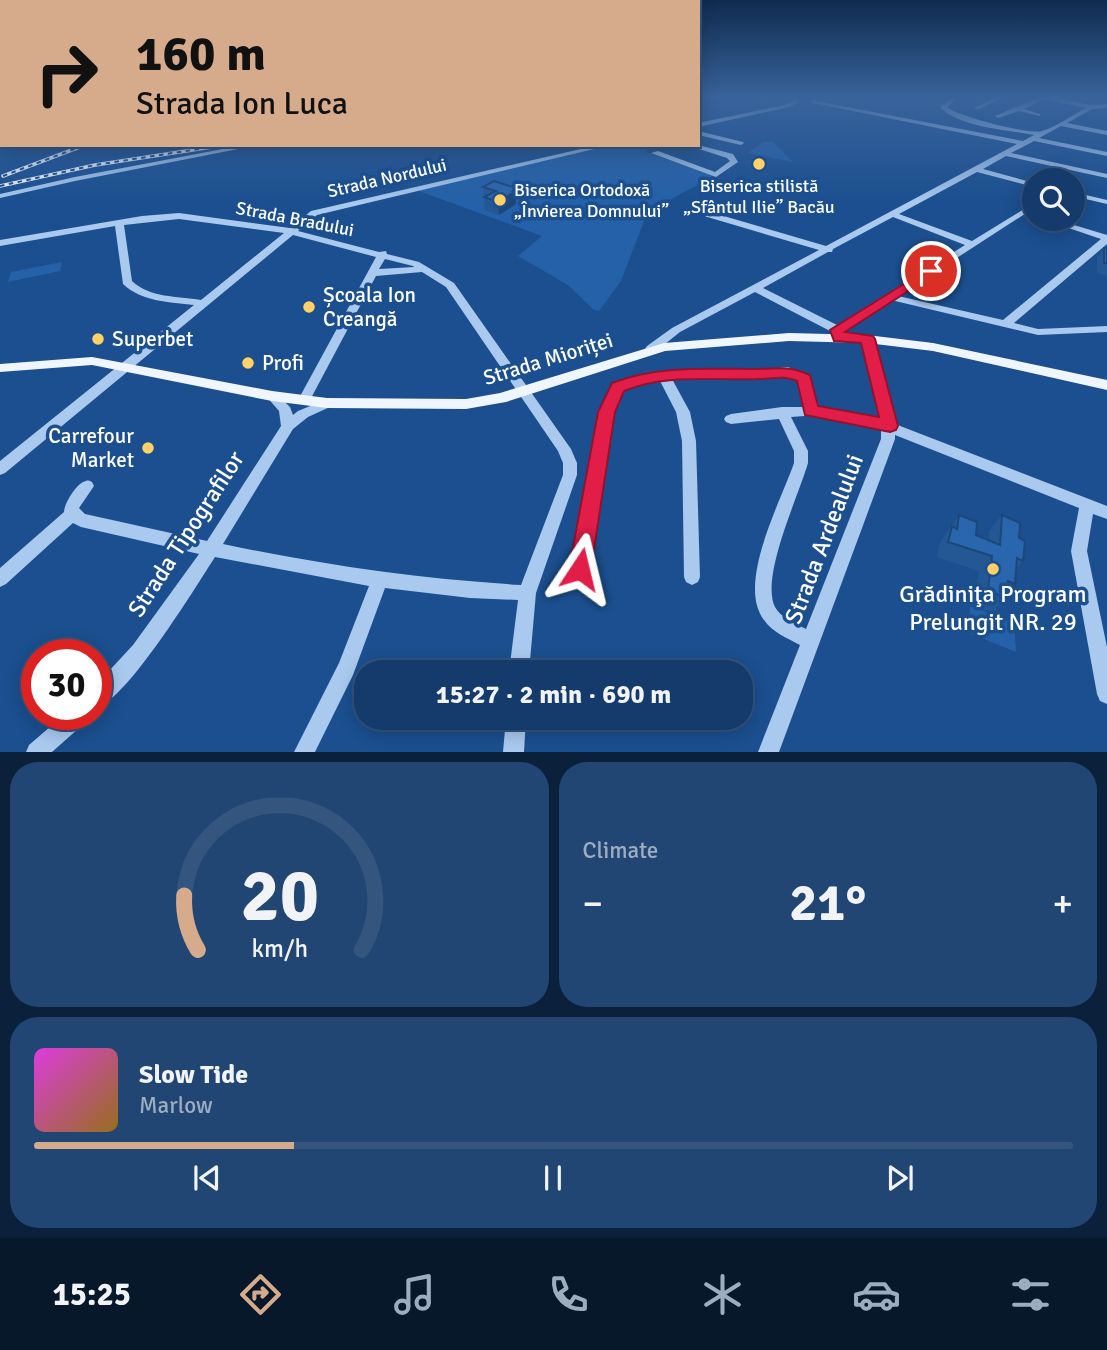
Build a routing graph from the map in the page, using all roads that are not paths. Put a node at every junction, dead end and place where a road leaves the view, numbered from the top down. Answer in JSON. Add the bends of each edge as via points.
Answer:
{"nodes":[{"id":1,"x":1001,"y":133,"type":"edge"},
{"id":2,"x":1013,"y":133,"type":"edge"},
{"id":3,"x":1045,"y":133,"type":"edge"},
{"id":4,"x":700,"y":134,"type":"edge"},
{"id":5,"x":1034,"y":139,"type":"junction"},
{"id":6,"x":741,"y":144,"type":"dead end"},
{"id":7,"x":245,"y":147,"type":"edge"},
{"id":8,"x":599,"y":147,"type":"edge"},
{"id":9,"x":697,"y":147,"type":"edge"},
{"id":10,"x":655,"y":153,"type":"dead end"},
{"id":11,"x":1107,"y":153,"type":"edge"},
{"id":12,"x":1005,"y":154,"type":"junction"},
{"id":13,"x":1066,"y":168,"type":"edge"},
{"id":14,"x":979,"y":170,"type":"junction"},
{"id":15,"x":1085,"y":172,"type":"edge"},
{"id":16,"x":1107,"y":176,"type":"edge"},
{"id":17,"x":1022,"y":182,"type":"edge"},
{"id":18,"x":0,"y":196,"type":"edge"},
{"id":19,"x":1085,"y":197,"type":"edge"},
{"id":20,"x":1107,"y":202,"type":"edge"},
{"id":21,"x":1022,"y":213,"type":"edge"},
{"id":22,"x":707,"y":214,"type":"dead end"},
{"id":23,"x":895,"y":215,"type":"junction"},
{"id":24,"x":119,"y":223,"type":"junction"},
{"id":25,"x":289,"y":231,"type":"junction"},
{"id":26,"x":1085,"y":231,"type":"edge"},
{"id":27,"x":1107,"y":238,"type":"edge"},
{"id":28,"x":0,"y":243,"type":"edge"},
{"id":29,"x":972,"y":244,"type":"junction"},
{"id":30,"x":829,"y":250,"type":"junction"},
{"id":31,"x":383,"y":253,"type":"junction"},
{"id":32,"x":426,"y":269,"type":"junction"},
{"id":33,"x":372,"y":274,"type":"junction"},
{"id":34,"x":755,"y":288,"type":"junction"},
{"id":35,"x":890,"y":297,"type":"junction"},
{"id":36,"x":202,"y":303,"type":"junction"},
{"id":37,"x":1006,"y":329,"type":"junction"},
{"id":38,"x":1107,"y":329,"type":"edge"},
{"id":39,"x":676,"y":330,"type":"junction"},
{"id":40,"x":838,"y":334,"type":"junction"},
{"id":41,"x":867,"y":339,"type":"junction"},
{"id":42,"x":687,"y":343,"type":"junction"},
{"id":43,"x":651,"y":349,"type":"junction"},
{"id":44,"x":126,"y":366,"type":"junction"},
{"id":45,"x":0,"y":368,"type":"edge"},
{"id":46,"x":664,"y":376,"type":"junction"},
{"id":47,"x":1107,"y":385,"type":"edge"},
{"id":48,"x":523,"y":391,"type":"junction"},
{"id":49,"x":272,"y":396,"type":"junction"},
{"id":50,"x":304,"y":400,"type":"junction"},
{"id":51,"x":327,"y":403,"type":"junction"},
{"id":52,"x":811,"y":410,"type":"junction"},
{"id":53,"x":782,"y":412,"type":"junction"},
{"id":54,"x":731,"y":419,"type":"dead end"},
{"id":55,"x":288,"y":426,"type":"junction"},
{"id":56,"x":890,"y":426,"type":"junction"},
{"id":57,"x":0,"y":469,"type":"edge"},
{"id":58,"x":87,"y":486,"type":"dead end"},
{"id":59,"x":1087,"y":505,"type":"junction"},
{"id":60,"x":1107,"y":513,"type":"edge"},
{"id":61,"x":72,"y":514,"type":"junction"},
{"id":62,"x":1080,"y":540,"type":"joint"},
{"id":63,"x":211,"y":550,"type":"junction"},
{"id":64,"x":580,"y":569,"type":"dead end"},
{"id":65,"x":692,"y":577,"type":"dead end"},
{"id":66,"x":0,"y":579,"type":"edge"},
{"id":67,"x":379,"y":581,"type":"junction"},
{"id":68,"x":527,"y":593,"type":"junction"},
{"id":69,"x":811,"y":642,"type":"junction"},
{"id":70,"x":520,"y":660,"type":"edge"},
{"id":71,"x":112,"y":684,"type":"edge"},
{"id":72,"x":1107,"y":694,"type":"edge"},
{"id":73,"x":61,"y":730,"type":"edge"},
{"id":74,"x":515,"y":730,"type":"edge"},
{"id":75,"x":36,"y":751,"type":"edge"},
{"id":76,"x":304,"y":751,"type":"edge"},
{"id":77,"x":513,"y":751,"type":"edge"},
{"id":78,"x":768,"y":751,"type":"edge"}],
"edges":[{"from":1,"to":5,"type":"street"},
{"from":2,"to":5,"type":"street"},
{"from":3,"to":5,"type":"street"},
{"from":4,"to":6,"type":"street"},
{"from":5,"to":11,"type":"street"},
{"from":5,"to":12,"type":"street"},
{"from":7,"to":18,"type":"street"},
{"from":8,"to":25,"type":"street","name":"Strada Nordului","via":[[323,210]]},
{"from":9,"to":10,"type":"street","via":[[730,156],[734,162],[716,175]]},
{"from":12,"to":13,"type":"street"},
{"from":12,"to":14,"type":"street"},
{"from":14,"to":17,"type":"street"},
{"from":14,"to":23,"type":"street"},
{"from":15,"to":16,"type":"street"},
{"from":19,"to":20,"type":"street"},
{"from":21,"to":29,"type":"street"},
{"from":22,"to":30,"type":"street"},
{"from":23,"to":29,"type":"street"},
{"from":23,"to":30,"type":"street"},
{"from":24,"to":25,"type":"street","name":"Strada Bradului","via":[[179,216]]},
{"from":24,"to":28,"type":"street","name":"Strada Bradului"},
{"from":24,"to":36,"type":"street","via":[[131,287]]},
{"from":25,"to":31,"type":"street","name":"Strada Bradului"},
{"from":25,"to":36,"type":"street","name":"Strada Nordului"},
{"from":26,"to":27,"type":"street"},
{"from":27,"to":37,"type":"street"},
{"from":29,"to":35,"type":"street"},
{"from":30,"to":34,"type":"street"},
{"from":31,"to":32,"type":"street","name":"Strada Bradului"},
{"from":31,"to":33,"type":"street"},
{"from":32,"to":33,"type":"street"},
{"from":32,"to":48,"type":"street","name":"Strada Bradului","via":[[450,285]]},
{"from":33,"to":50,"type":"street"},
{"from":34,"to":39,"type":"street"},
{"from":34,"to":40,"type":"street"},
{"from":35,"to":37,"type":"street"},
{"from":35,"to":40,"type":"street"},
{"from":36,"to":44,"type":"street","name":"Strada Nordului"},
{"from":37,"to":38,"type":"street","via":[[1046,333]]},
{"from":39,"to":42,"type":"street"},
{"from":39,"to":43,"type":"street"},
{"from":40,"to":41,"type":"main road","name":"Strada Mioriței"},
{"from":40,"to":42,"type":"main road","name":"Strada Mioriței"},
{"from":41,"to":47,"type":"main road","name":"Strada Mioriței","via":[[988,357]]},
{"from":41,"to":56,"type":"street","name":"Strada Ardealului"},
{"from":42,"to":43,"type":"main road","name":"Strada Mioriței"},
{"from":43,"to":48,"type":"main road","name":"Strada Mioriței"},
{"from":44,"to":45,"type":"main road","name":"Strada Mioriței","via":[[80,361]]},
{"from":44,"to":49,"type":"main road","name":"Strada Mioriței"},
{"from":44,"to":57,"type":"street","name":"Strada Nordului"},
{"from":46,"to":52,"type":"street","via":[[795,373],[804,378]]},
{"from":46,"to":64,"type":"street","via":[[639,379],[613,391]]},
{"from":46,"to":65,"type":"street","via":[[683,412],[689,441]]},
{"from":48,"to":51,"type":"main road","name":"Strada Mioriței","via":[[466,404]]},
{"from":48,"to":68,"type":"street","name":"Strada Bradului","via":[[570,463],[570,475]]},
{"from":49,"to":50,"type":"main road","name":"Strada Mioriței"},
{"from":49,"to":55,"type":"street","via":[[285,410]]},
{"from":50,"to":51,"type":"main road","name":"Strada Mioriței"},
{"from":51,"to":55,"type":"street","name":"Strada Tipografilor"},
{"from":52,"to":53,"type":"street"},
{"from":52,"to":56,"type":"street"},
{"from":53,"to":54,"type":"street"},
{"from":53,"to":69,"type":"street","via":[[801,452],[801,463],[764,577],[763,597],[774,619]]},
{"from":55,"to":63,"type":"street","name":"Strada Tipografilor"},
{"from":56,"to":59,"type":"street"},
{"from":56,"to":69,"type":"street","name":"Strada Ardealului","via":[[883,456]]},
{"from":58,"to":61,"type":"street","via":[[71,508]]},
{"from":59,"to":60,"type":"street"},
{"from":59,"to":62,"type":"street"},
{"from":61,"to":63,"type":"street","via":[[81,520]]},
{"from":61,"to":66,"type":"street"},
{"from":62,"to":72,"type":"street"},
{"from":63,"to":67,"type":"street"},
{"from":63,"to":71,"type":"street","name":"Strada Tipografilor","via":[[126,671]]},
{"from":67,"to":68,"type":"street"},
{"from":67,"to":76,"type":"street","via":[[346,668]]},
{"from":68,"to":70,"type":"street"},
{"from":69,"to":78,"type":"street","name":"Strada Ardealului"},
{"from":73,"to":75,"type":"street"},
{"from":74,"to":77,"type":"street"}]}
